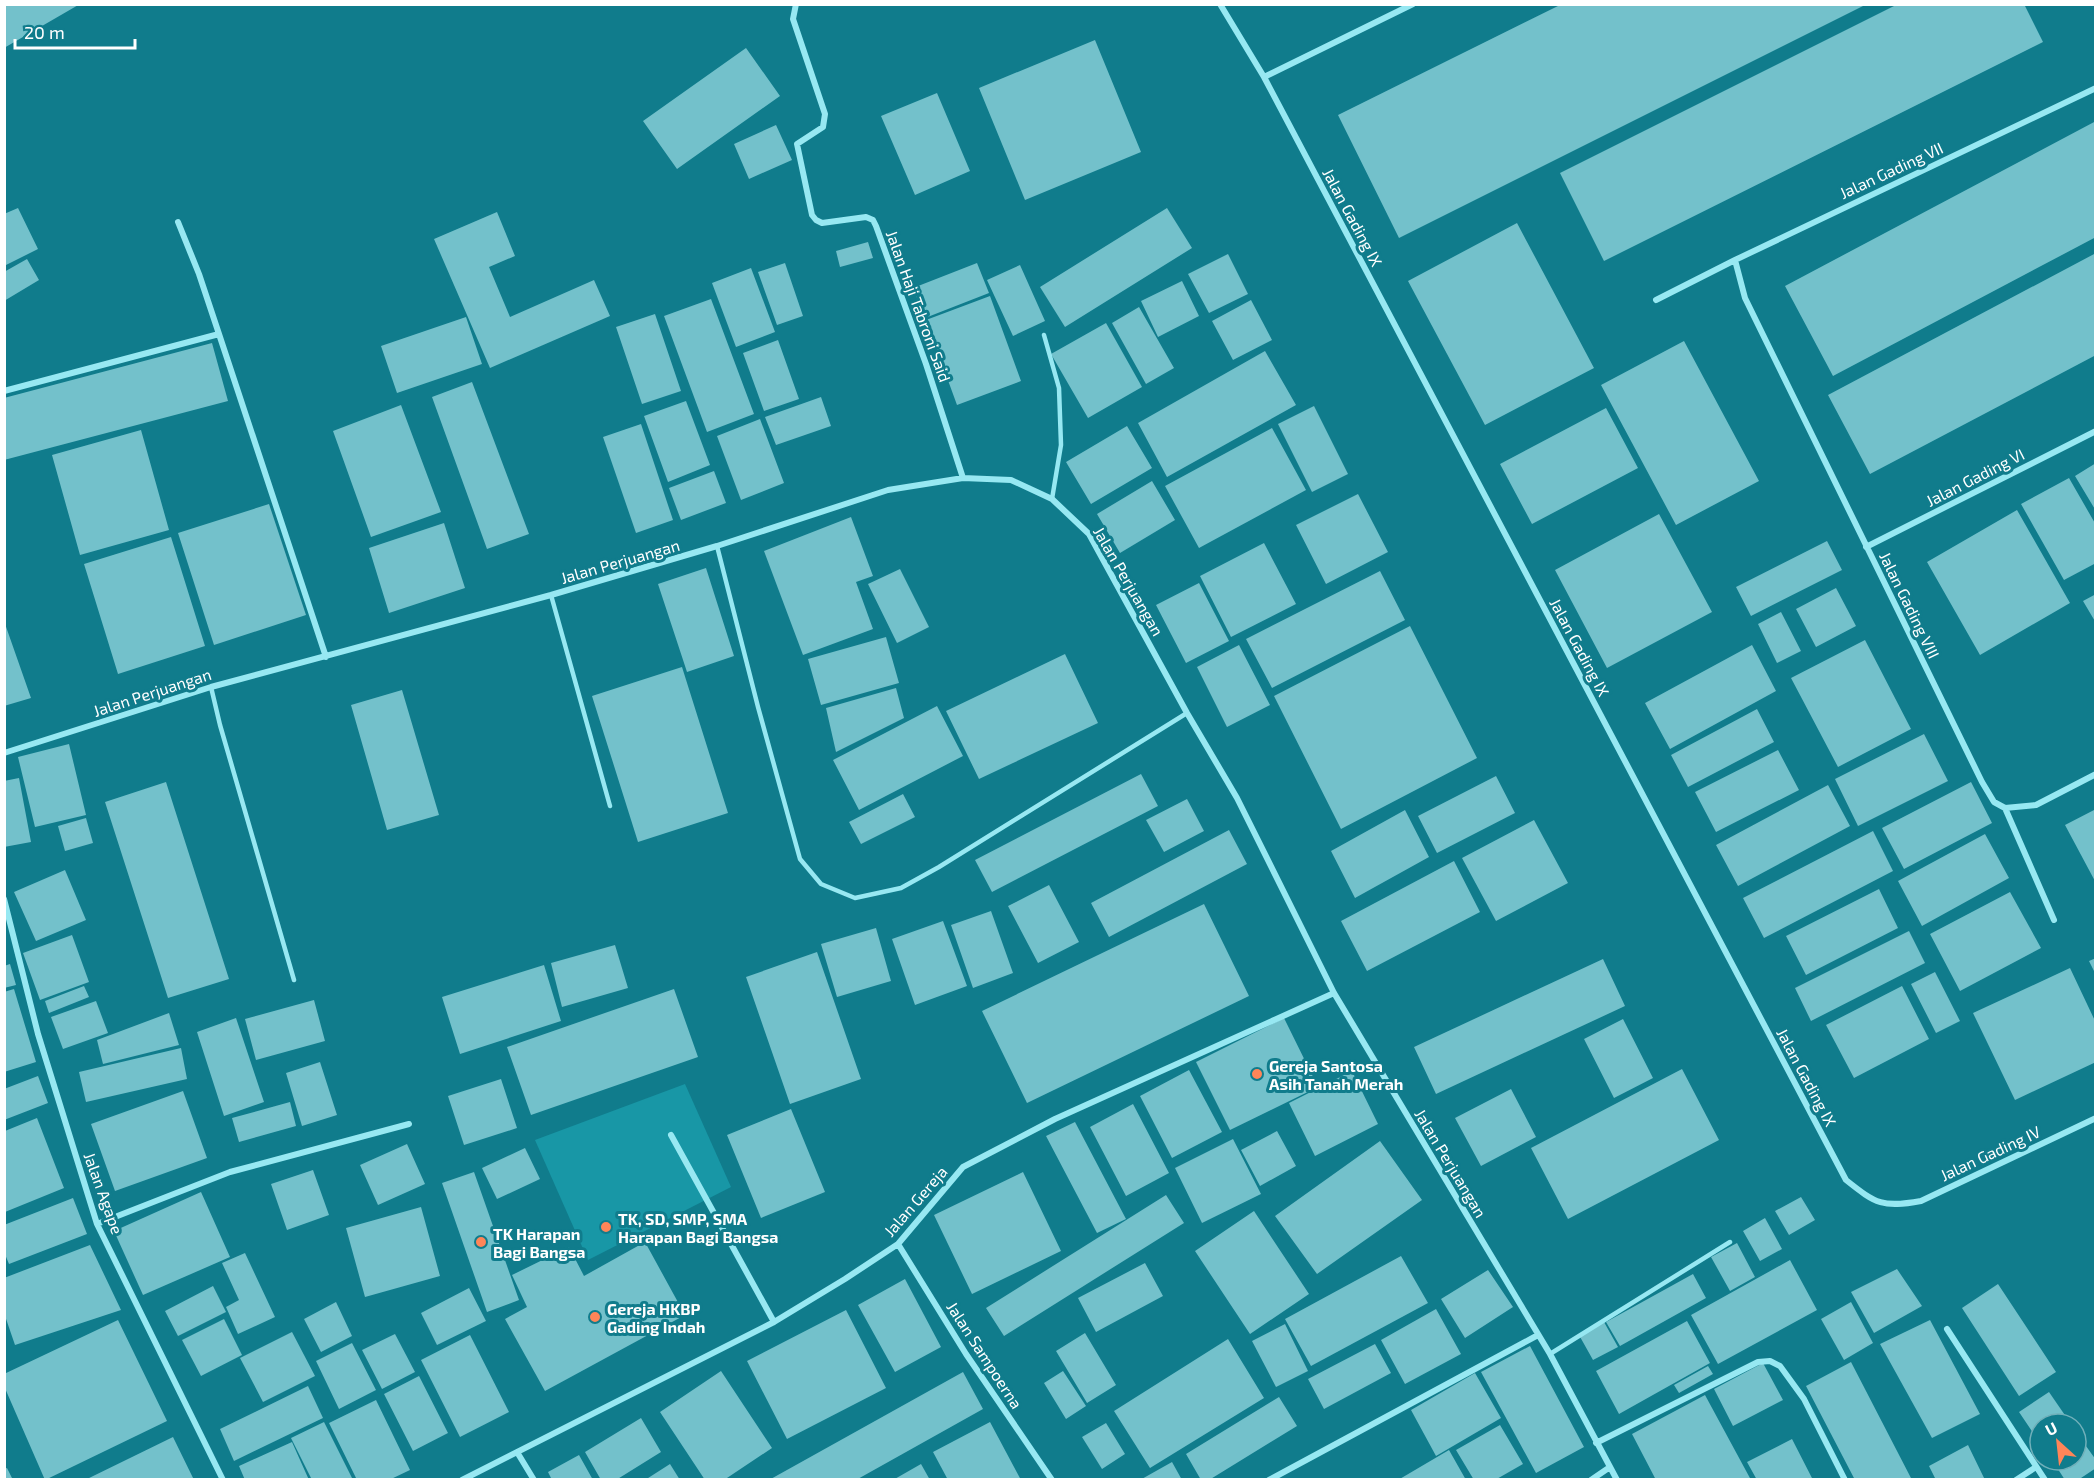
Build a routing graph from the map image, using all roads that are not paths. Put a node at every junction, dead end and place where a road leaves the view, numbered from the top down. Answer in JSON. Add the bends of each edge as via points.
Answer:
{"nodes":[{"id":1,"x":796,"y":4,"type":"edge"},
{"id":2,"x":1220,"y":4,"type":"edge"},
{"id":3,"x":1413,"y":4,"type":"edge"},
{"id":4,"x":1264,"y":77,"type":"junction"},
{"id":5,"x":2096,"y":88,"type":"edge"},
{"id":6,"x":178,"y":222,"type":"dead end"},
{"id":7,"x":1735,"y":260,"type":"junction"},
{"id":8,"x":1656,"y":300,"type":"dead end"},
{"id":9,"x":219,"y":334,"type":"junction"},
{"id":10,"x":1044,"y":335,"type":"dead end"},
{"id":11,"x":4,"y":391,"type":"edge"},
{"id":12,"x":2096,"y":431,"type":"edge"},
{"id":13,"x":963,"y":478,"type":"junction"},
{"id":14,"x":1052,"y":499,"type":"junction"},
{"id":15,"x":717,"y":546,"type":"junction"},
{"id":16,"x":1866,"y":547,"type":"junction"},
{"id":17,"x":551,"y":595,"type":"junction"},
{"id":18,"x":326,"y":657,"type":"junction"},
{"id":19,"x":211,"y":687,"type":"junction"},
{"id":20,"x":1187,"y":713,"type":"junction"},
{"id":21,"x":4,"y":753,"type":"edge"},
{"id":22,"x":2096,"y":774,"type":"edge"},
{"id":23,"x":610,"y":806,"type":"dead end"},
{"id":24,"x":2005,"y":808,"type":"junction"},
{"id":25,"x":4,"y":899,"type":"edge"},
{"id":26,"x":2054,"y":920,"type":"dead end"},
{"id":27,"x":294,"y":980,"type":"dead end"},
{"id":28,"x":1334,"y":993,"type":"junction"},
{"id":29,"x":2096,"y":1118,"type":"edge"},
{"id":30,"x":409,"y":1124,"type":"dead end"},
{"id":31,"x":670,"y":1135,"type":"dead end"},
{"id":32,"x":1894,"y":1206,"type":"joint"},
{"id":33,"x":98,"y":1224,"type":"junction"},
{"id":34,"x":1730,"y":1242,"type":"dead end"},
{"id":35,"x":898,"y":1244,"type":"junction"},
{"id":36,"x":774,"y":1322,"type":"junction"},
{"id":37,"x":1947,"y":1329,"type":"dead end"},
{"id":38,"x":1538,"y":1335,"type":"junction"},
{"id":39,"x":1550,"y":1354,"type":"junction"},
{"id":40,"x":1596,"y":1443,"type":"junction"},
{"id":41,"x":517,"y":1452,"type":"junction"},
{"id":42,"x":2028,"y":1455,"type":"edge"},
{"id":43,"x":1610,"y":1467,"type":"junction"},
{"id":44,"x":223,"y":1479,"type":"edge"},
{"id":45,"x":462,"y":1479,"type":"edge"},
{"id":46,"x":534,"y":1479,"type":"edge"},
{"id":47,"x":1052,"y":1479,"type":"edge"},
{"id":48,"x":1269,"y":1479,"type":"edge"},
{"id":49,"x":1591,"y":1479,"type":"edge"},
{"id":50,"x":1617,"y":1479,"type":"edge"},
{"id":51,"x":1845,"y":1479,"type":"edge"}],
"edges":[{"from":1,"to":13,"type":"street","name":"Jalan Haji Tabroni Said","via":[[793,19],[825,114],[823,127],[797,144],[812,214],[822,223],[866,217],[876,225]]},
{"from":2,"to":4,"type":"street","name":"Jalan Gading IX"},
{"from":3,"to":4,"type":"street"},
{"from":4,"to":32,"type":"street","name":"Jalan Gading IX","via":[[1846,1180],[1868,1198]]},
{"from":5,"to":7,"type":"street","name":"Jalan Gading VII"},
{"from":6,"to":9,"type":"street"},
{"from":7,"to":8,"type":"street","name":"Jalan Gading VII"},
{"from":7,"to":16,"type":"street","name":"Jalan Gading VIII","via":[[1745,298]]},
{"from":9,"to":11,"type":"street"},
{"from":9,"to":18,"type":"street"},
{"from":10,"to":14,"type":"lane","via":[[1059,388],[1061,445]]},
{"from":12,"to":16,"type":"street","name":"Jalan Gading VI"},
{"from":13,"to":14,"type":"street","name":"Jalan Perjuangan","via":[[1011,480]]},
{"from":13,"to":15,"type":"street","name":"Jalan Perjuangan","via":[[888,490]]},
{"from":14,"to":20,"type":"street","name":"Jalan Perjuangan","via":[[1089,534]]},
{"from":15,"to":17,"type":"street","name":"Jalan Perjuangan"},
{"from":15,"to":20,"type":"lane","via":[[800,859],[821,884],[855,898],[901,888],[939,867]]},
{"from":16,"to":24,"type":"street","name":"Jalan Gading VIII","via":[[1982,782],[1994,802]]},
{"from":17,"to":18,"type":"street","name":"Jalan Perjuangan"},
{"from":17,"to":23,"type":"lane"},
{"from":18,"to":19,"type":"street","name":"Jalan Perjuangan"},
{"from":19,"to":21,"type":"street","name":"Jalan Perjuangan"},
{"from":19,"to":27,"type":"lane"},
{"from":20,"to":28,"type":"street","name":"Jalan Perjuangan","via":[[1242,808]]},
{"from":22,"to":24,"type":"street","via":[[2036,805]]},
{"from":24,"to":26,"type":"street","name":"Jalan Gading VIII"},
{"from":25,"to":33,"type":"street","name":"Jalan Agape","via":[[38,1034]]},
{"from":28,"to":35,"type":"street","name":"Jalan Gereja","via":[[1055,1119],[963,1167]]},
{"from":28,"to":38,"type":"street","name":"Jalan Perjuangan"},
{"from":29,"to":32,"type":"street","name":"Jalan Gading IV","via":[[1921,1201]]},
{"from":30,"to":33,"type":"street","via":[[231,1172]]},
{"from":31,"to":36,"type":"street"},
{"from":33,"to":44,"type":"street","name":"Jalan Agape"},
{"from":34,"to":39,"type":"lane"},
{"from":35,"to":36,"type":"street","name":"Jalan Gereja"},
{"from":35,"to":47,"type":"street","name":"Jalan Sampoerna","via":[[966,1354]]},
{"from":36,"to":41,"type":"street","name":"Jalan Gereja"},
{"from":37,"to":42,"type":"street"},
{"from":38,"to":39,"type":"street","name":"Jalan Perjuangan"},
{"from":38,"to":48,"type":"street"},
{"from":39,"to":40,"type":"street","name":"Jalan Perjuangan"},
{"from":40,"to":43,"type":"street","name":"Jalan Perjuangan"},
{"from":40,"to":51,"type":"street","via":[[1758,1362],[1770,1361],[1780,1366],[1804,1399]]},
{"from":41,"to":45,"type":"street","name":"Jalan Gereja"},
{"from":41,"to":46,"type":"street"},
{"from":43,"to":49,"type":"street"},
{"from":43,"to":50,"type":"street","name":"Jalan Perjuangan"}]}
